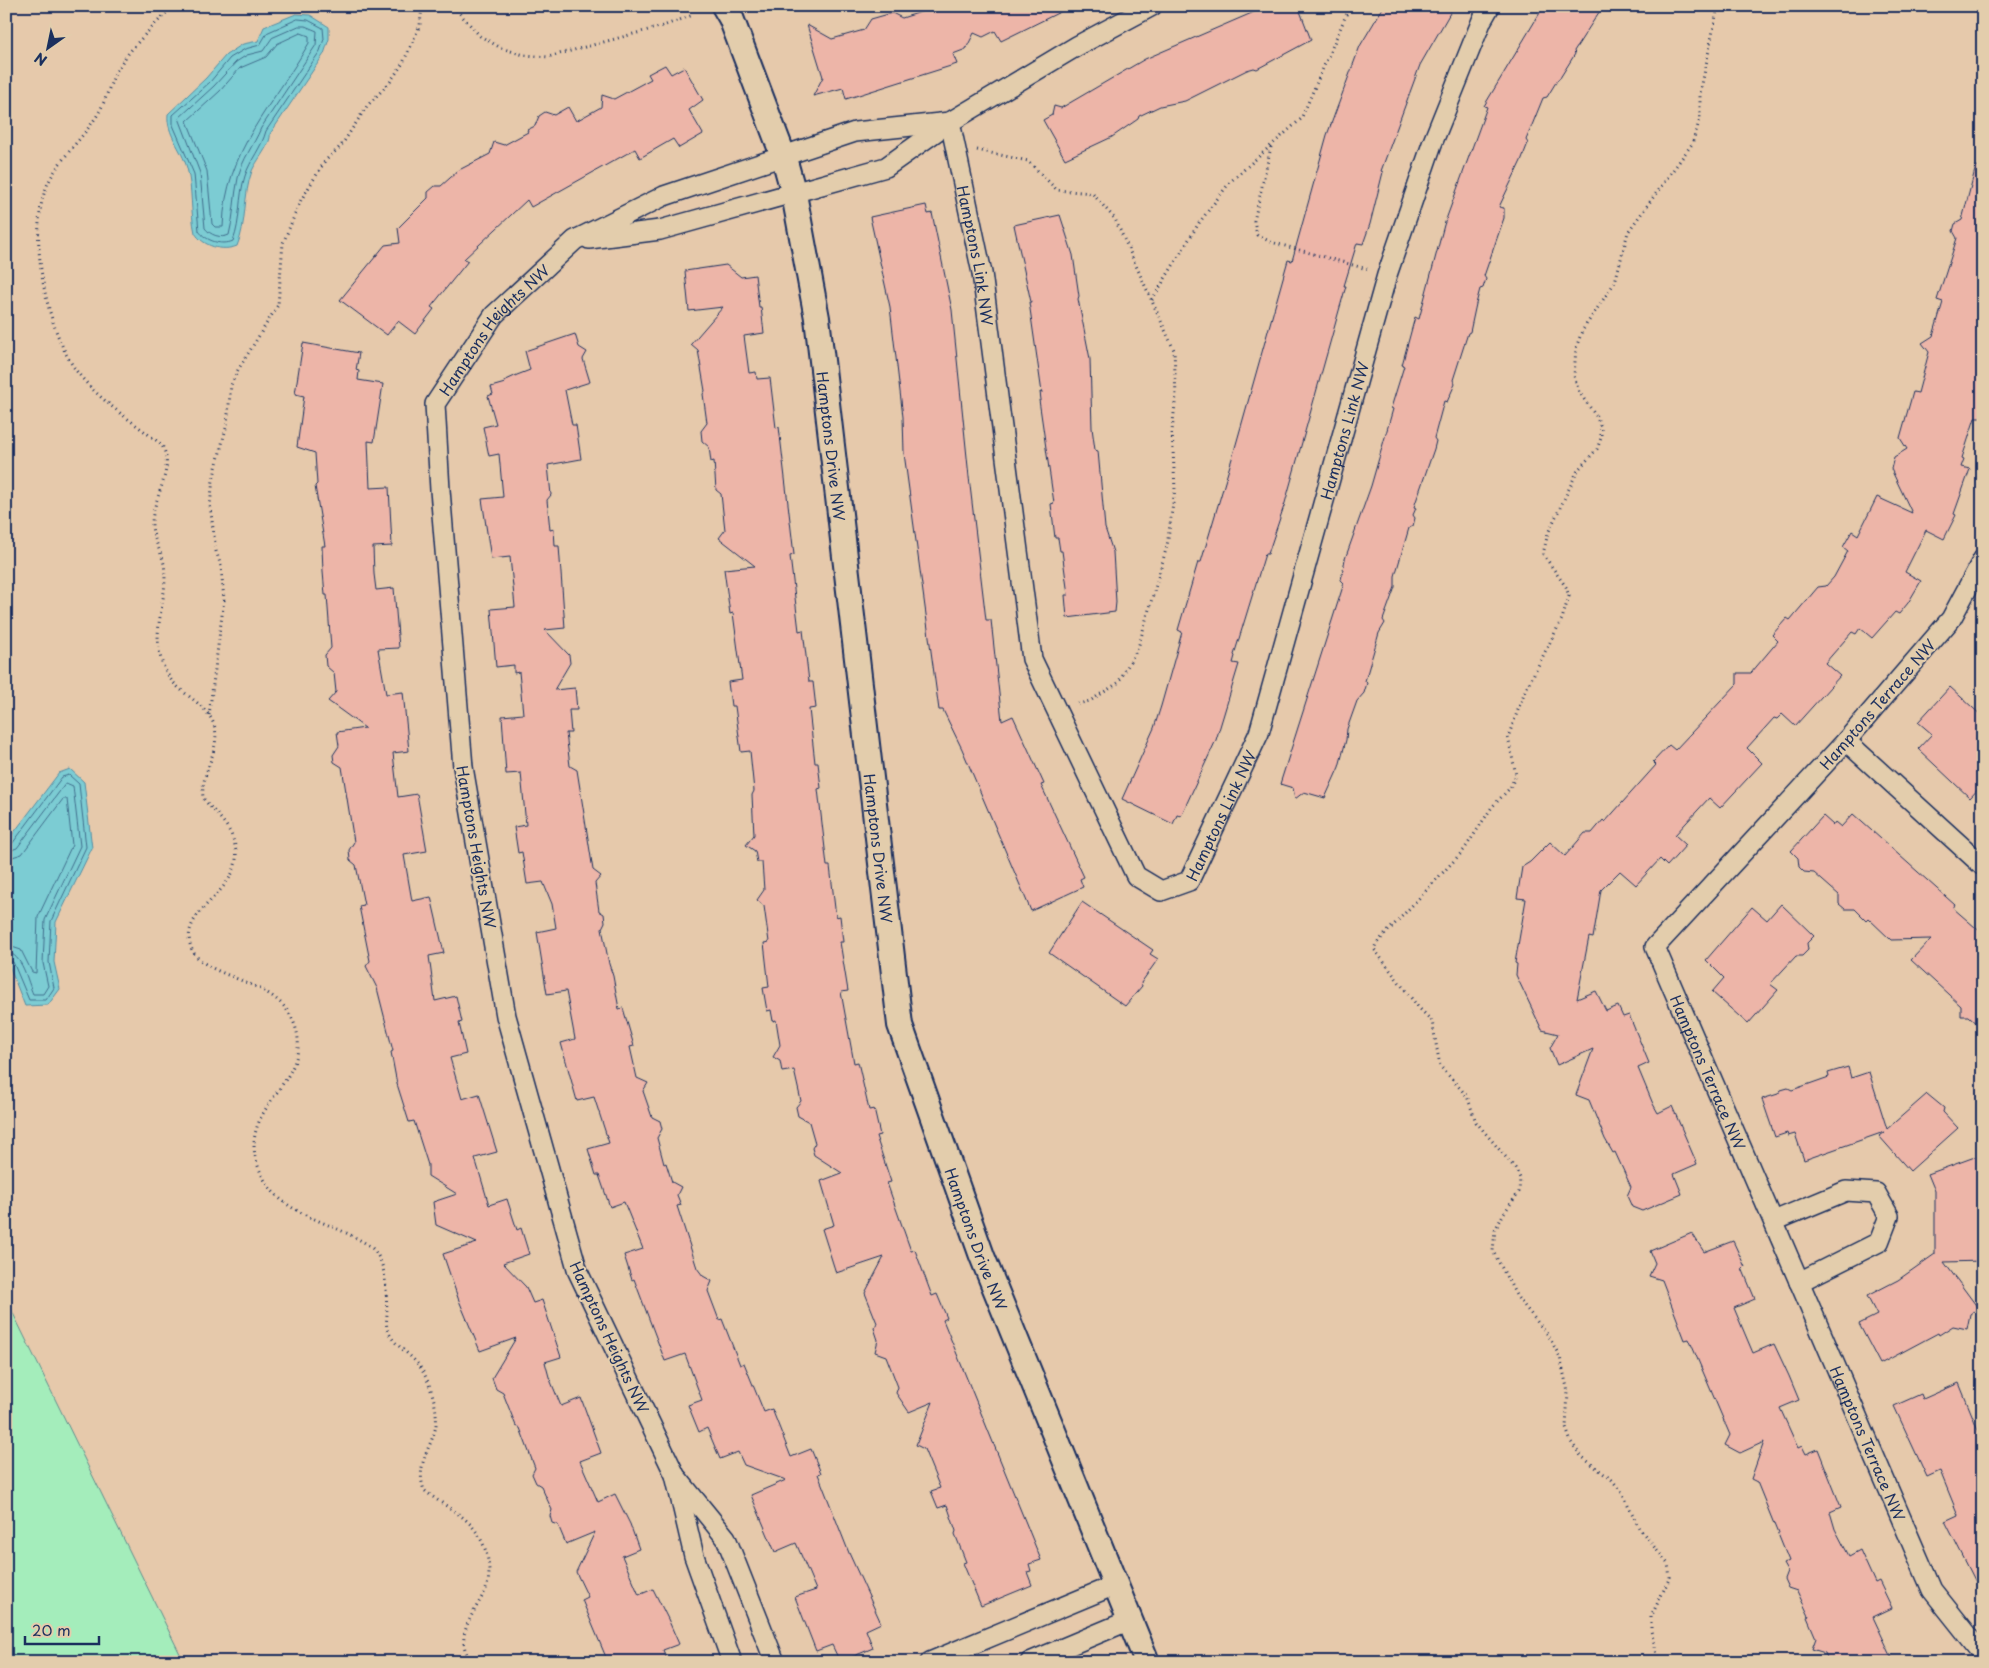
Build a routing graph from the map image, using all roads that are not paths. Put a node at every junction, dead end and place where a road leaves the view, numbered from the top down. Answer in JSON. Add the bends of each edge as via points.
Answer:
{"nodes":[{"id":1,"x":724,"y":6,"type":"edge"},
{"id":2,"x":1152,"y":6,"type":"edge"},
{"id":3,"x":1490,"y":6,"type":"edge"},
{"id":4,"x":950,"y":122,"type":"junction"},
{"id":5,"x":784,"y":158,"type":"junction"},
{"id":6,"x":794,"y":194,"type":"junction"},
{"id":7,"x":575,"y":240,"type":"junction"},
{"id":8,"x":1983,"y":559,"type":"edge"},
{"id":9,"x":1846,"y":741,"type":"junction"},
{"id":10,"x":1983,"y":866,"type":"edge"},
{"id":11,"x":1774,"y":1221,"type":"junction"},
{"id":12,"x":1799,"y":1282,"type":"junction"},
{"id":13,"x":674,"y":1475,"type":"junction"},
{"id":14,"x":1115,"y":1585,"type":"junction"},
{"id":15,"x":1130,"y":1620,"type":"junction"},
{"id":16,"x":1983,"y":1654,"type":"edge"},
{"id":17,"x":732,"y":1662,"type":"edge"},
{"id":18,"x":775,"y":1662,"type":"edge"},
{"id":19,"x":930,"y":1662,"type":"edge"},
{"id":20,"x":1030,"y":1662,"type":"edge"},
{"id":21,"x":1147,"y":1662,"type":"edge"}],
"edges":[{"from":1,"to":5,"type":"street","name":"Hamptons Drive NW"},
{"from":2,"to":4,"type":"street","via":[[1077,46]]},
{"from":3,"to":4,"type":"street","name":"Hamptons Link NW","via":[[1432,144],[1387,275],[1259,733],[1189,881],[1161,891],[1136,876],[1032,659],[982,273]]},
{"from":4,"to":5,"type":"street","via":[[855,132]]},
{"from":4,"to":6,"type":"street","via":[[886,167]]},
{"from":5,"to":6,"type":"street","name":"Hamptons Drive NW"},
{"from":5,"to":7,"type":"street","name":"Hamptons Heights NW","via":[[664,196]]},
{"from":6,"to":7,"type":"street","via":[[660,230]]},
{"from":6,"to":14,"type":"street","name":"Hamptons Drive NW","via":[[817,318],[900,1025],[982,1256]]},
{"from":7,"to":13,"type":"street","name":"Hamptons Heights NW","via":[[494,315],[435,404],[440,490],[463,767],[506,1016],[578,1272]]},
{"from":8,"to":9,"type":"street","name":"Hamptons Terrace NW","via":[[1951,620]]},
{"from":9,"to":10,"type":"street"},
{"from":9,"to":11,"type":"street","name":"Hamptons Terrace NW","via":[[1655,946]]},
{"from":11,"to":12,"type":"street","name":"Hamptons Terrace NW"},
{"from":11,"to":12,"type":"street","via":[[1846,1191],[1876,1193],[1889,1216],[1879,1242]]},
{"from":12,"to":16,"type":"street","name":"Hamptons Terrace NW","via":[[1932,1590]]},
{"from":13,"to":17,"type":"street","name":"Hamptons Heights NW","via":[[694,1556]]},
{"from":13,"to":18,"type":"street","name":"Hamptons Heights NW","via":[[726,1538]]},
{"from":14,"to":15,"type":"street","name":"Hamptons Drive NW"},
{"from":14,"to":19,"type":"street"},
{"from":15,"to":20,"type":"street"},
{"from":15,"to":21,"type":"street","name":"Hamptons Drive NW"}]}
